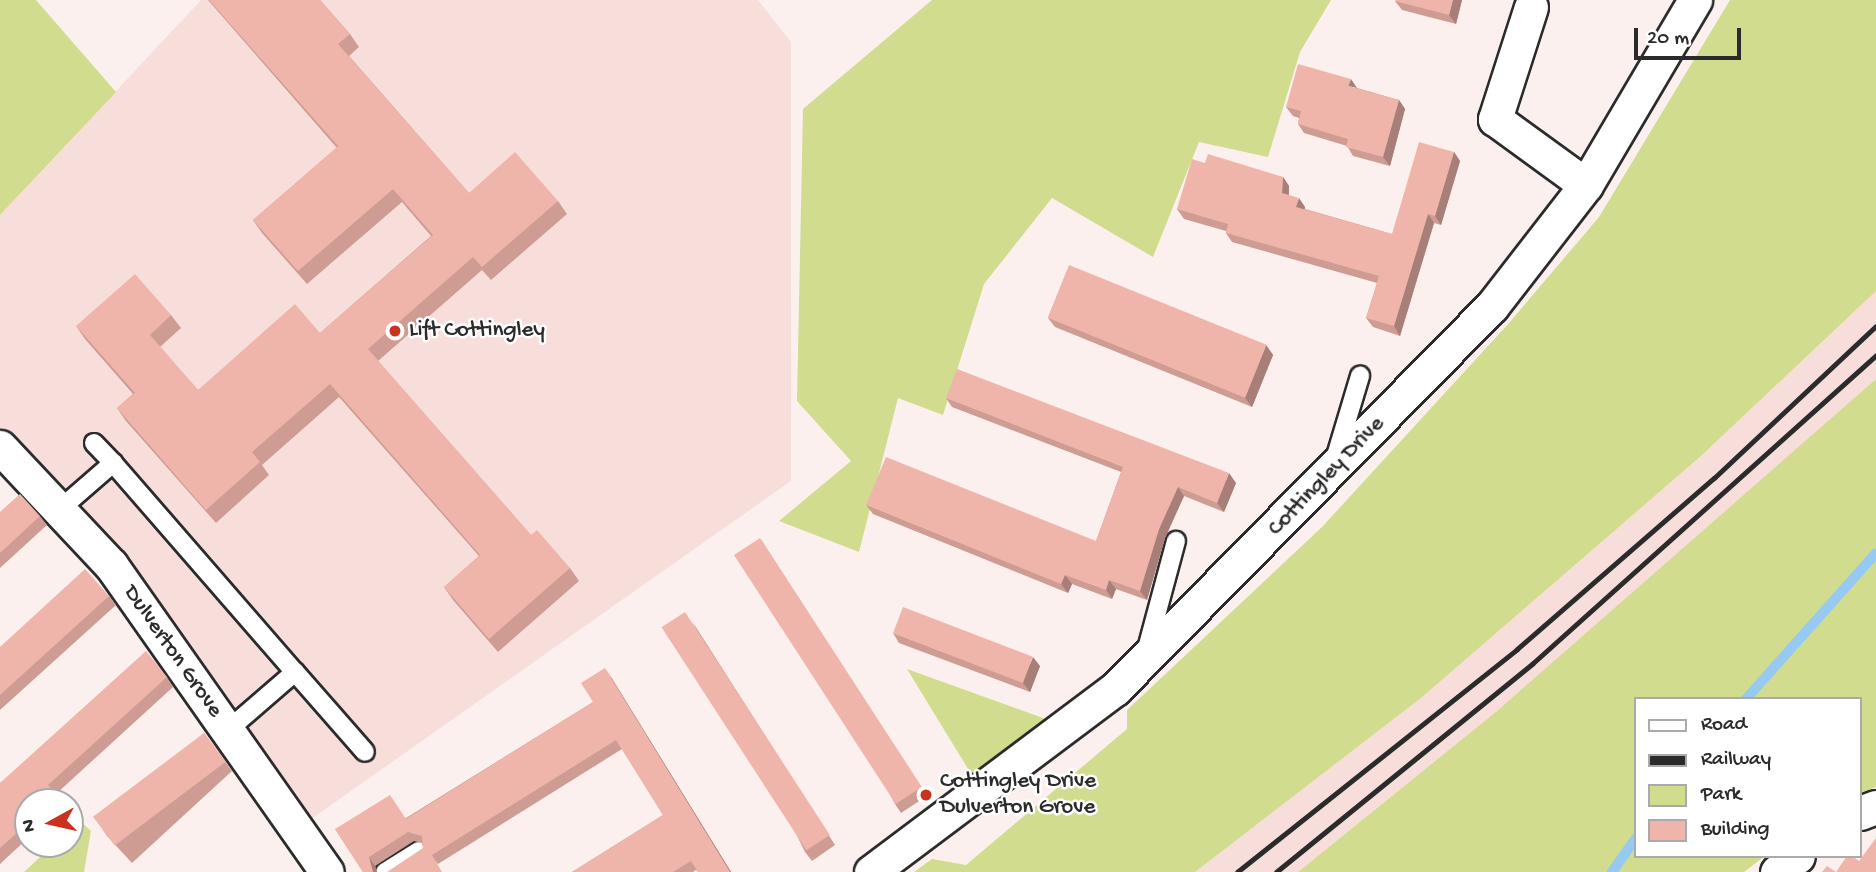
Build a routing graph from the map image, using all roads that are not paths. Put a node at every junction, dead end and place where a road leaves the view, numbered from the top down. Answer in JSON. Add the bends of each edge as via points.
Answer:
{"nodes":[{"id":1,"x":1695,"y":0,"type":"edge"},
{"id":2,"x":1531,"y":7,"type":"dead end"},
{"id":3,"x":1586,"y":185,"type":"junction"},
{"id":4,"x":1360,"y":376,"type":"dead end"},
{"id":5,"x":94,"y":443,"type":"dead end"},
{"id":6,"x":0,"y":447,"type":"edge"},
{"id":7,"x":113,"y":463,"type":"junction"},
{"id":8,"x":1330,"y":475,"type":"junction"},
{"id":9,"x":59,"y":510,"type":"junction"},
{"id":10,"x":1176,"y":541,"type":"dead end"},
{"id":11,"x":1144,"y":660,"type":"junction"},
{"id":12,"x":295,"y":672,"type":"junction"},
{"id":13,"x":228,"y":731,"type":"junction"},
{"id":14,"x":365,"y":752,"type":"dead end"},
{"id":15,"x":419,"y":851,"type":"edge"},
{"id":16,"x":1795,"y":858,"type":"edge"},
{"id":17,"x":327,"y":872,"type":"edge"},
{"id":18,"x":385,"y":872,"type":"edge"},
{"id":19,"x":871,"y":872,"type":"edge"},
{"id":20,"x":1777,"y":872,"type":"edge"}],
"edges":[{"from":1,"to":3,"type":"street","name":"Cottingley Drive"},
{"from":2,"to":3,"type":"street","via":[[1495,119]]},
{"from":3,"to":8,"type":"street","name":"Cottingley Drive","via":[[1492,306]]},
{"from":4,"to":8,"type":"lane"},
{"from":5,"to":7,"type":"lane"},
{"from":6,"to":9,"type":"street","name":"Dulverton Grove"},
{"from":7,"to":9,"type":"lane"},
{"from":7,"to":12,"type":"lane"},
{"from":8,"to":11,"type":"street","name":"Cottingley Drive"},
{"from":9,"to":13,"type":"street","name":"Dulverton Grove","via":[[111,565]]},
{"from":10,"to":11,"type":"lane"},
{"from":11,"to":19,"type":"street","name":"Cottingley Drive","via":[[1115,689]]},
{"from":12,"to":13,"type":"lane"},
{"from":12,"to":14,"type":"lane"},
{"from":13,"to":17,"type":"street","name":"Dulverton Grove"},
{"from":15,"to":18,"type":"lane"},
{"from":16,"to":20,"type":"street"}]}
